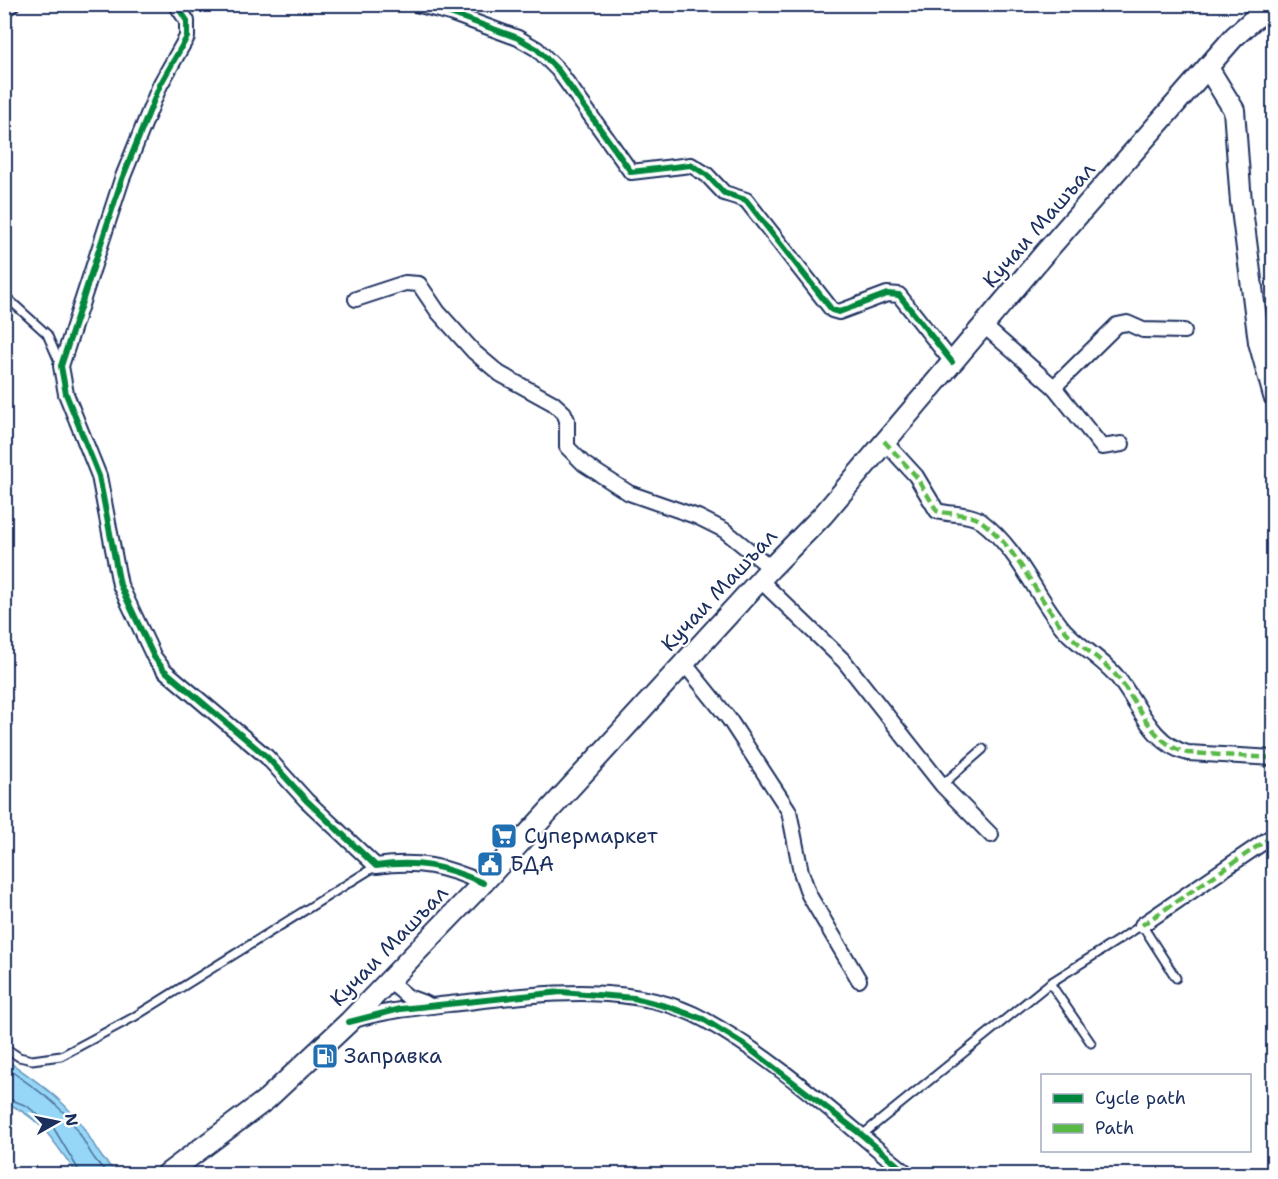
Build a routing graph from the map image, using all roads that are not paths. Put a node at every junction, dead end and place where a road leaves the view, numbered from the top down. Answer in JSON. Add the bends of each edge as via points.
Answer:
{"nodes":[{"id":1,"x":12,"y":4,"type":"edge"},
{"id":2,"x":176,"y":4,"type":"edge"},
{"id":3,"x":416,"y":4,"type":"edge"},
{"id":4,"x":1274,"y":7,"type":"edge"},
{"id":5,"x":4,"y":10,"type":"edge"},
{"id":6,"x":1208,"y":68,"type":"junction"},
{"id":7,"x":4,"y":295,"type":"edge"},
{"id":8,"x":356,"y":299,"type":"dead end"},
{"id":9,"x":983,"y":325,"type":"junction"},
{"id":10,"x":1184,"y":331,"type":"dead end"},
{"id":11,"x":952,"y":362,"type":"junction"},
{"id":12,"x":61,"y":366,"type":"junction"},
{"id":13,"x":1054,"y":387,"type":"junction"},
{"id":14,"x":1274,"y":396,"type":"edge"},
{"id":15,"x":884,"y":441,"type":"junction"},
{"id":16,"x":1122,"y":444,"type":"dead end"},
{"id":17,"x":766,"y":574,"type":"junction"},
{"id":18,"x":684,"y":663,"type":"junction"},
{"id":19,"x":983,"y":749,"type":"dead end"},
{"id":20,"x":1274,"y":758,"type":"edge"},
{"id":21,"x":942,"y":785,"type":"junction"},
{"id":22,"x":991,"y":835,"type":"dead end"},
{"id":23,"x":1274,"y":835,"type":"edge"},
{"id":24,"x":376,"y":866,"type":"junction"},
{"id":25,"x":483,"y":883,"type":"junction"},
{"id":26,"x":1142,"y":925,"type":"junction"},
{"id":27,"x":1176,"y":978,"type":"dead end"},
{"id":28,"x":388,"y":980,"type":"junction"},
{"id":29,"x":859,"y":980,"type":"dead end"},
{"id":30,"x":1050,"y":983,"type":"junction"},
{"id":31,"x":441,"y":1005,"type":"junction"},
{"id":32,"x":349,"y":1022,"type":"junction"},
{"id":33,"x":1091,"y":1043,"type":"dead end"},
{"id":34,"x":4,"y":1047,"type":"edge"},
{"id":35,"x":862,"y":1134,"type":"junction"},
{"id":36,"x":167,"y":1174,"type":"edge"},
{"id":37,"x":908,"y":1174,"type":"edge"}],
"edges":[{"from":1,"to":5,"type":"street"},
{"from":2,"to":12,"type":"street","via":[[187,21],[187,37],[160,85],[122,179]]},
{"from":3,"to":11,"type":"street","via":[[518,38],[537,49],[558,70],[631,172],[682,165],[697,167],[724,193],[746,200],[831,310],[839,312],[894,293],[899,295]]},
{"from":4,"to":6,"type":"main road","name":"Кучаи Машъал","via":[[1254,19]]},
{"from":6,"to":9,"type":"main road","name":"Кучаи Машъал"},
{"from":6,"to":14,"type":"main road","via":[[1234,110],[1259,342]]},
{"from":7,"to":12,"type":"lane","via":[[47,334]]},
{"from":8,"to":17,"type":"street","via":[[405,284],[418,284],[474,352],[500,374],[564,413],[567,447],[584,464],[629,493],[723,530]]},
{"from":9,"to":11,"type":"main road","name":"Кучаи Машъал"},
{"from":9,"to":13,"type":"street"},
{"from":10,"to":13,"type":"street","via":[[1117,325]]},
{"from":11,"to":15,"type":"main road","name":"Кучаи Машъал"},
{"from":12,"to":24,"type":"street","via":[[66,394],[99,476],[120,585],[154,657],[177,682],[267,757]]},
{"from":13,"to":16,"type":"street","via":[[1102,447]]},
{"from":15,"to":17,"type":"main road","name":"Кучаи Машъал","via":[[823,515]]},
{"from":15,"to":20,"type":"street","via":[[916,476],[937,512],[982,522],[1016,557],[1064,630],[1119,679],[1158,736],[1176,750],[1188,753]]},
{"from":17,"to":18,"type":"main road","name":"Кучаи Машъал"},
{"from":17,"to":21,"type":"street","via":[[844,661]]},
{"from":18,"to":25,"type":"main road","name":"Кучаи Машъал"},
{"from":18,"to":29,"type":"street","via":[[729,719],[789,811],[809,896]]},
{"from":19,"to":21,"type":"lane"},
{"from":21,"to":22,"type":"street"},
{"from":23,"to":26,"type":"street"},
{"from":24,"to":25,"type":"street","via":[[402,862],[433,865]]},
{"from":24,"to":34,"type":"lane","via":[[143,1011],[61,1056],[32,1060]]},
{"from":25,"to":28,"type":"main road","name":"Кучаи Машъал"},
{"from":26,"to":27,"type":"lane"},
{"from":26,"to":30,"type":"lane"},
{"from":28,"to":31,"type":"street","via":[[416,1001]]},
{"from":28,"to":32,"type":"main road","name":"Кучаи Машъал"},
{"from":30,"to":33,"type":"lane"},
{"from":30,"to":35,"type":"lane"},
{"from":31,"to":32,"type":"street","via":[[400,1009]]},
{"from":31,"to":35,"type":"street","via":[[561,992],[634,998],[669,1007],[703,1019],[742,1043]]},
{"from":32,"to":36,"type":"main road","name":"Кучаи Машъал","via":[[267,1099]]},
{"from":35,"to":37,"type":"street"}]}
